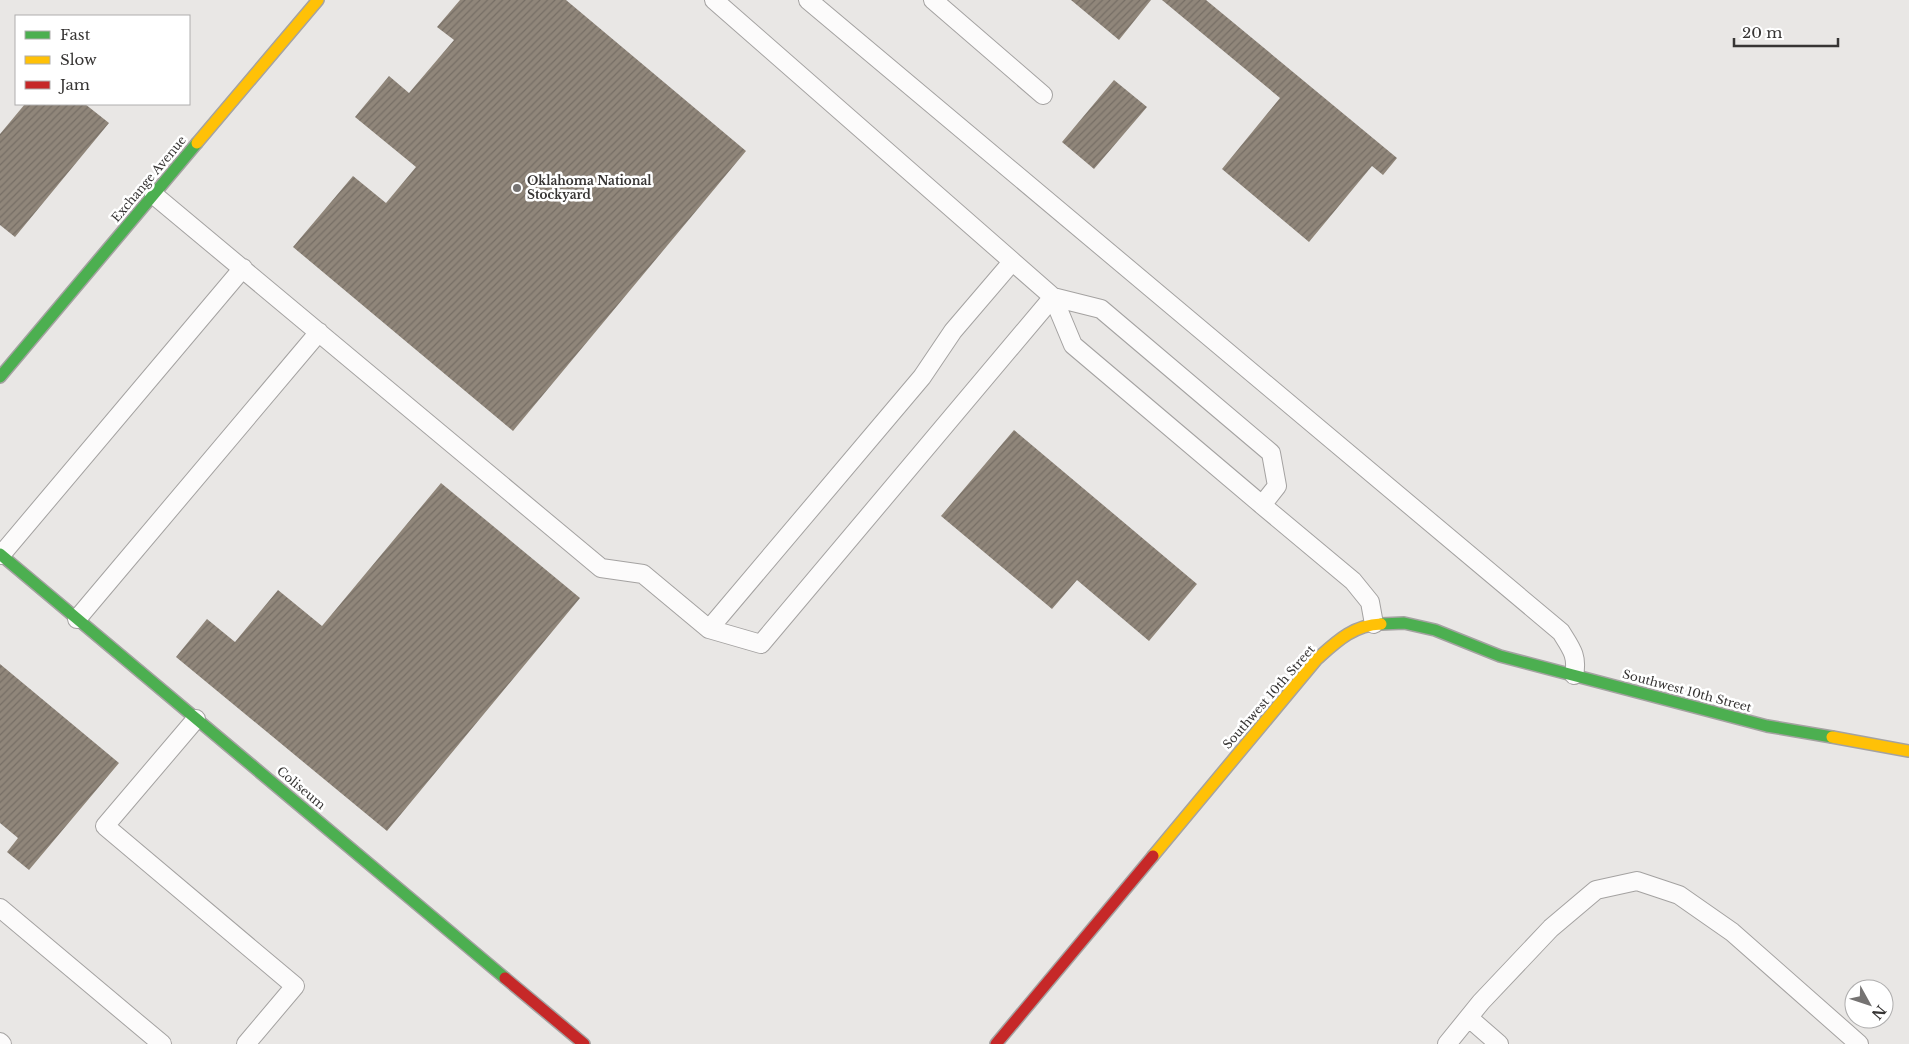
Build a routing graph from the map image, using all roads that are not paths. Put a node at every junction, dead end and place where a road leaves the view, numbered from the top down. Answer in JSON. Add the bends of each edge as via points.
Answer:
{"nodes":[{"id":1,"x":318,"y":0,"type":"edge"},
{"id":2,"x":714,"y":0,"type":"edge"},
{"id":3,"x":808,"y":0,"type":"edge"},
{"id":4,"x":933,"y":0,"type":"edge"},
{"id":5,"x":1043,"y":95,"type":"dead end"},
{"id":6,"x":154,"y":195,"type":"junction"},
{"id":7,"x":1012,"y":262,"type":"junction"},
{"id":8,"x":243,"y":268,"type":"junction"},
{"id":9,"x":1054,"y":297,"type":"junction"},
{"id":10,"x":320,"y":332,"type":"junction"},
{"id":11,"x":0,"y":377,"type":"edge"},
{"id":12,"x":1262,"y":505,"type":"junction"},
{"id":13,"x":0,"y":554,"type":"edge"},
{"id":14,"x":77,"y":619,"type":"junction"},
{"id":15,"x":1374,"y":624,"type":"junction"},
{"id":16,"x":709,"y":629,"type":"junction"},
{"id":17,"x":1574,"y":675,"type":"junction"},
{"id":18,"x":196,"y":719,"type":"junction"},
{"id":19,"x":1909,"y":751,"type":"edge"},
{"id":20,"x":0,"y":908,"type":"edge"},
{"id":21,"x":1469,"y":1018,"type":"junction"},
{"id":22,"x":162,"y":1044,"type":"edge"},
{"id":23,"x":246,"y":1044,"type":"edge"},
{"id":24,"x":584,"y":1044,"type":"edge"},
{"id":25,"x":996,"y":1044,"type":"edge"},
{"id":26,"x":1447,"y":1044,"type":"edge"},
{"id":27,"x":1499,"y":1044,"type":"edge"},
{"id":28,"x":1859,"y":1044,"type":"edge"}],
"edges":[{"from":1,"to":6,"type":"street","name":"Exchange Avenue"},
{"from":2,"to":7,"type":"lane"},
{"from":3,"to":17,"type":"lane","via":[[1561,632],[1573,651]]},
{"from":4,"to":5,"type":"lane"},
{"from":6,"to":8,"type":"lane"},
{"from":6,"to":11,"type":"street","name":"Exchange Avenue"},
{"from":7,"to":9,"type":"lane"},
{"from":7,"to":16,"type":"lane","via":[[952,331],[922,377]]},
{"from":8,"to":10,"type":"lane"},
{"from":8,"to":13,"type":"lane"},
{"from":9,"to":12,"type":"lane","via":[[1073,345]]},
{"from":9,"to":12,"type":"lane","via":[[1101,309],[1271,453],[1277,486]]},
{"from":9,"to":16,"type":"lane","via":[[761,644]]},
{"from":10,"to":14,"type":"lane"},
{"from":10,"to":16,"type":"lane","via":[[601,568],[643,574]]},
{"from":12,"to":15,"type":"lane","via":[[1353,580],[1370,602]]},
{"from":13,"to":14,"type":"street","name":"Coliseum"},
{"from":14,"to":18,"type":"street","name":"Coliseum"},
{"from":15,"to":17,"type":"street","name":"Southwest 10th Street","via":[[1404,623],[1435,630],[1500,656]]},
{"from":15,"to":25,"type":"street","name":"Southwest 10th Street","via":[[1345,634],[1317,659]]},
{"from":17,"to":19,"type":"street","name":"Southwest 10th Street","via":[[1766,726]]},
{"from":18,"to":23,"type":"lane","via":[[105,826],[295,986]]},
{"from":18,"to":24,"type":"street","name":"Coliseum"},
{"from":20,"to":22,"type":"lane"},
{"from":21,"to":26,"type":"lane"},
{"from":21,"to":27,"type":"lane"},
{"from":21,"to":28,"type":"lane","via":[[1551,928],[1596,890],[1636,881],[1679,895],[1732,932]]}]}
